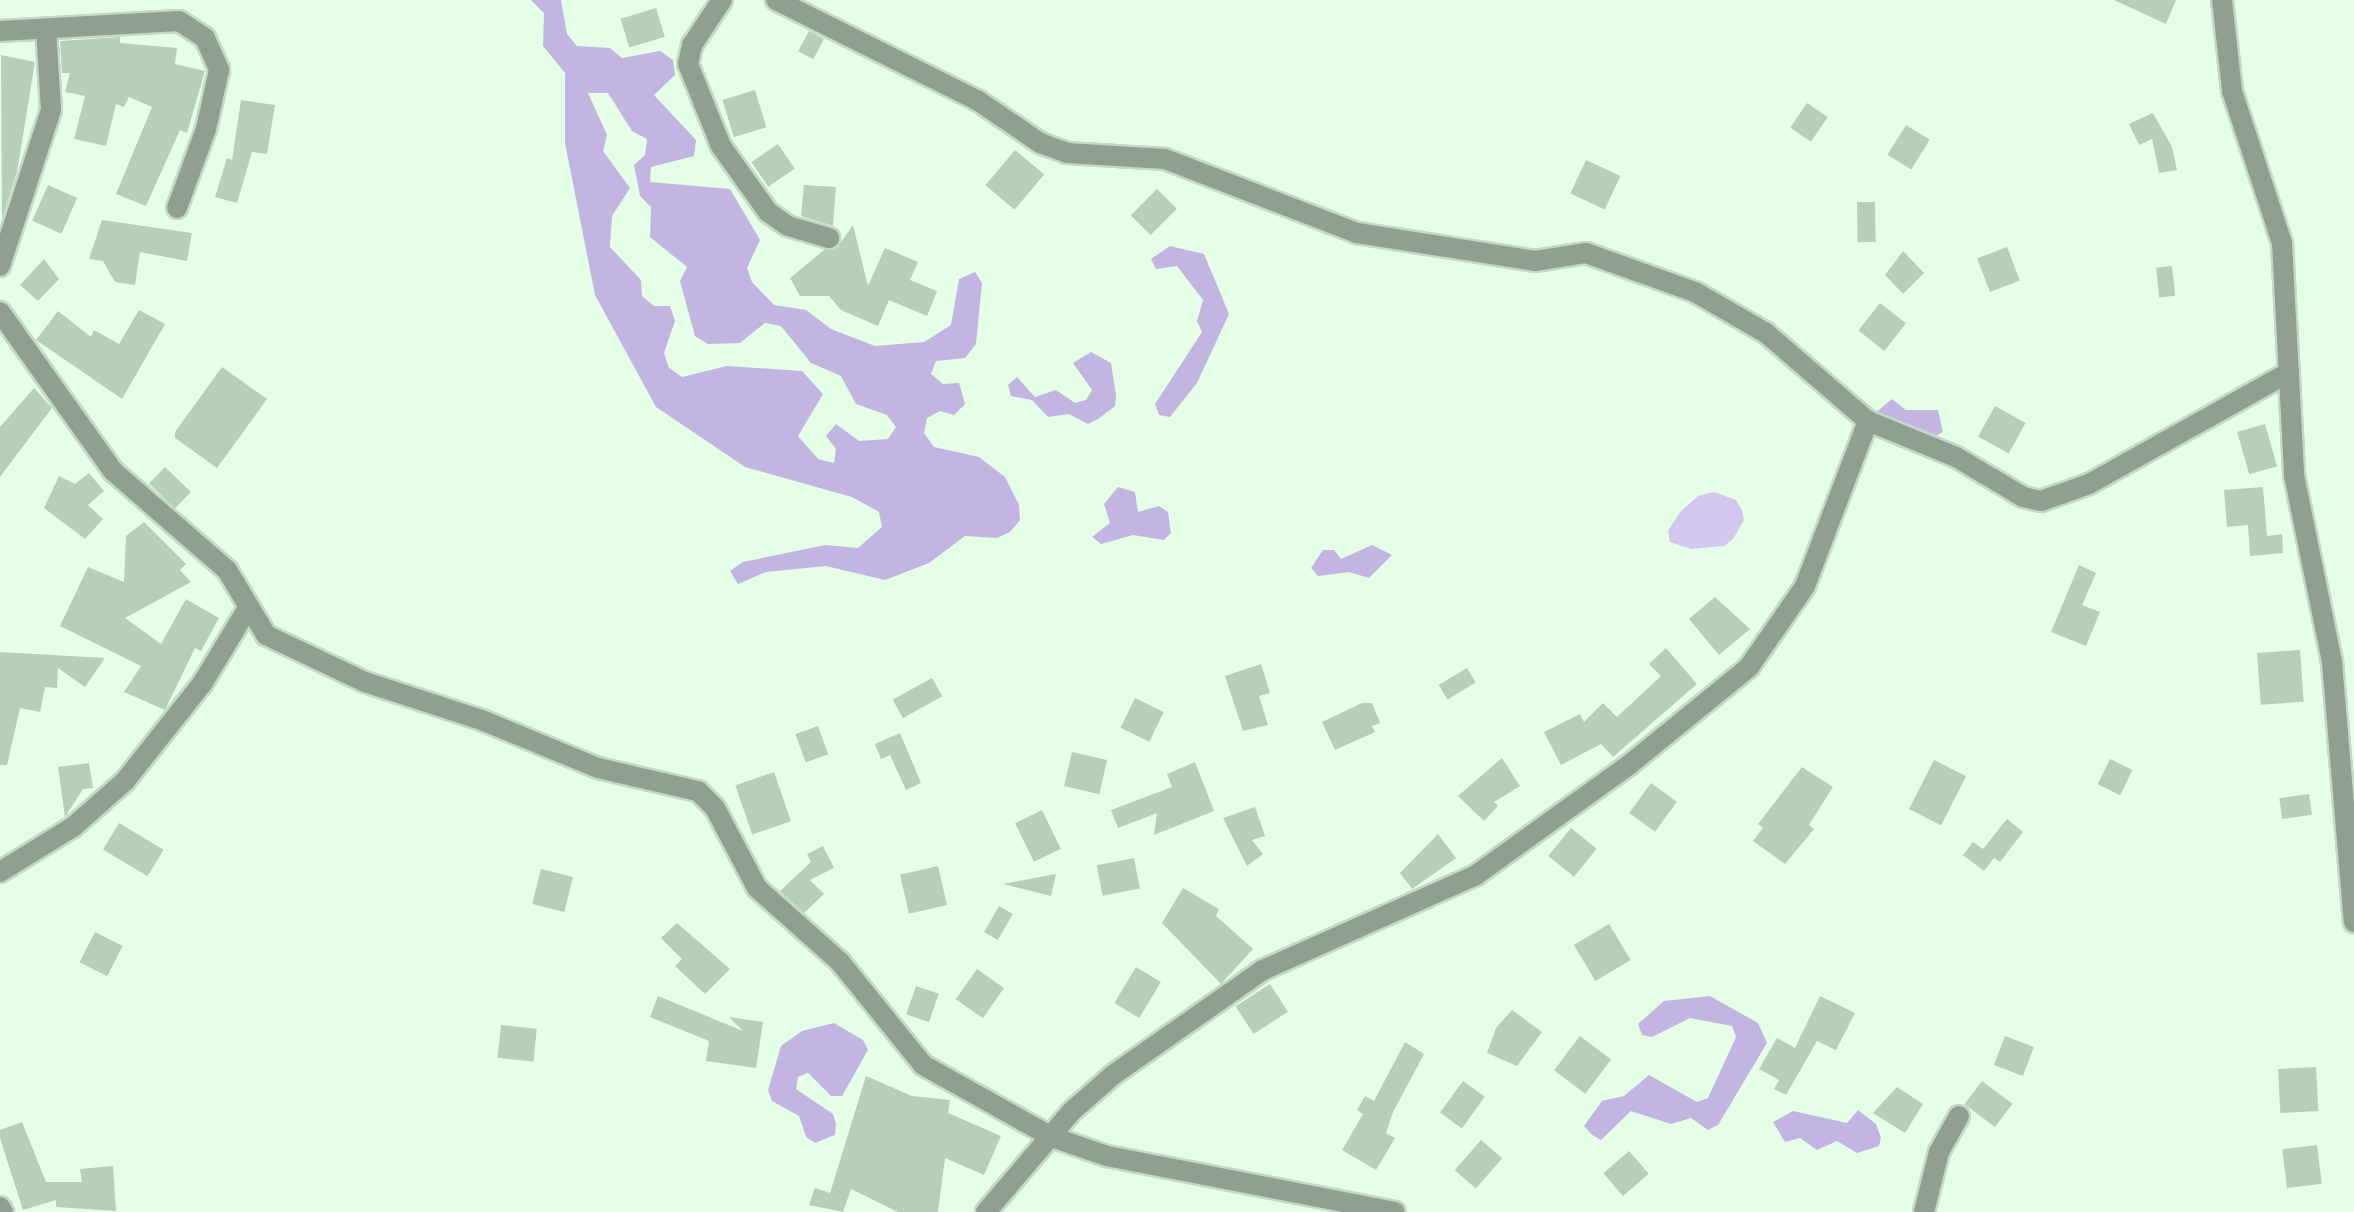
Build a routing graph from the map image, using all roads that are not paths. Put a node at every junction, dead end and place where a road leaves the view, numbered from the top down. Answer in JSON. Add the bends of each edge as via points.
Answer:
{"nodes":[{"id":1,"x":722,"y":0,"type":"edge"},
{"id":2,"x":776,"y":0,"type":"edge"},
{"id":3,"x":2222,"y":0,"type":"edge"},
{"id":4,"x":46,"y":29,"type":"junction"},
{"id":5,"x":0,"y":31,"type":"edge"},
{"id":6,"x":177,"y":208,"type":"dead end"},
{"id":7,"x":829,"y":238,"type":"dead end"},
{"id":8,"x":0,"y":266,"type":"edge"},
{"id":9,"x":0,"y":312,"type":"edge"},
{"id":10,"x":2289,"y":372,"type":"junction"},
{"id":11,"x":1844,"y":402,"type":"junction"},
{"id":12,"x":1868,"y":421,"type":"junction"},
{"id":13,"x":1861,"y":444,"type":"junction"},
{"id":14,"x":248,"y":608,"type":"junction"},
{"id":15,"x":0,"y":872,"type":"edge"},
{"id":16,"x":2354,"y":922,"type":"edge"},
{"id":17,"x":1959,"y":1116,"type":"dead end"},
{"id":18,"x":1052,"y":1137,"type":"junction"},
{"id":19,"x":986,"y":1212,"type":"edge"},
{"id":20,"x":1395,"y":1212,"type":"edge"},
{"id":21,"x":1924,"y":1212,"type":"edge"}],
"edges":[{"from":1,"to":7,"type":"street","via":[[692,45],[688,64],[721,146],[768,212],[788,226]]},
{"from":2,"to":11,"type":"street","via":[[977,100],[1040,143],[1067,153],[1165,159],[1357,233],[1535,261],[1574,253],[1602,256],[1727,308],[1817,373]]},
{"from":3,"to":10,"type":"street","via":[[2232,91],[2282,243]]},
{"from":4,"to":5,"type":"street"},
{"from":4,"to":6,"type":"street","via":[[179,21],[205,38],[219,70],[206,129]]},
{"from":4,"to":8,"type":"street","via":[[51,110]]},
{"from":9,"to":14,"type":"street","via":[[113,471],[227,570]]},
{"from":10,"to":12,"type":"street","via":[[2089,484],[2041,501]]},
{"from":10,"to":16,"type":"street","via":[[2294,475],[2332,662]]},
{"from":11,"to":12,"type":"street"},
{"from":11,"to":13,"type":"street"},
{"from":12,"to":13,"type":"street"},
{"from":13,"to":18,"type":"street","via":[[1805,586],[1749,667],[1629,765],[1476,875],[1263,970],[1113,1075]]},
{"from":14,"to":15,"type":"street","via":[[202,684],[125,781],[73,827]]},
{"from":14,"to":18,"type":"street","via":[[284,649],[598,768],[698,791],[715,808],[757,888],[840,962],[908,1051]]},
{"from":17,"to":21,"type":"street","via":[[1939,1152]]},
{"from":18,"to":19,"type":"street"},
{"from":18,"to":20,"type":"street","via":[[1107,1156]]}]}
